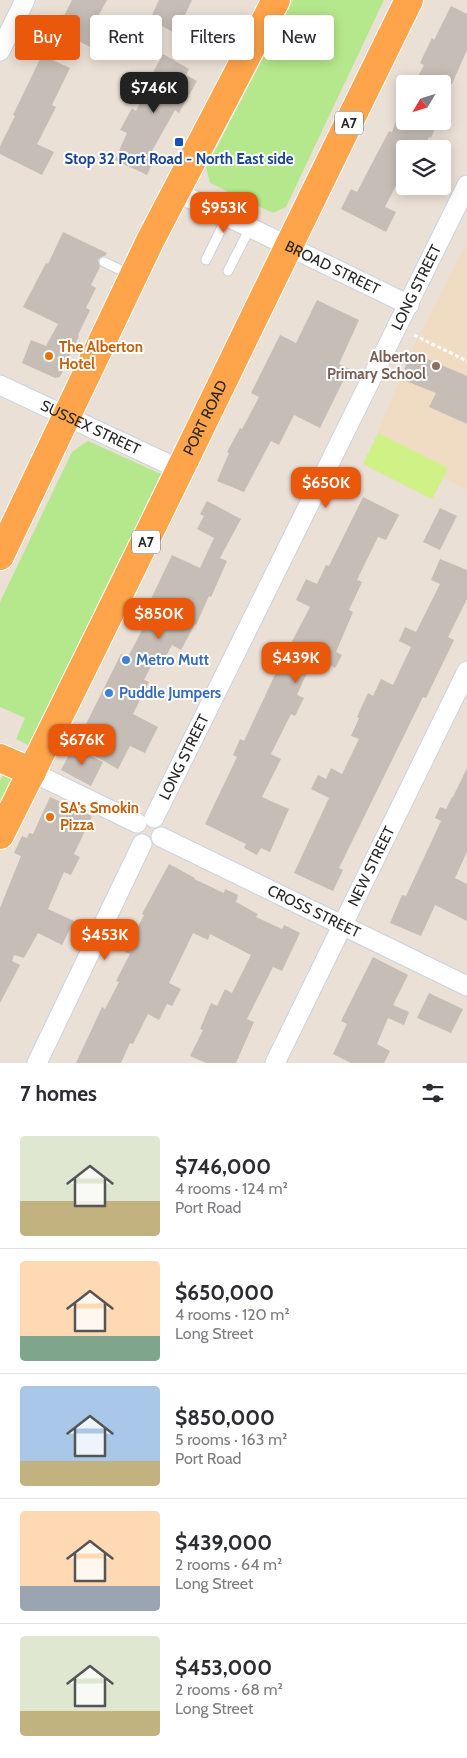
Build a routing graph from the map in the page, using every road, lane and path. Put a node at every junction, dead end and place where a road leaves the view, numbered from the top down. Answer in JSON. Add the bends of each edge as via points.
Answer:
{"nodes":[{"id":1,"x":24,"y":0,"type":"edge"},
{"id":2,"x":276,"y":0,"type":"edge"},
{"id":3,"x":409,"y":0,"type":"edge"},
{"id":4,"x":0,"y":51,"type":"edge"},
{"id":5,"x":467,"y":185,"type":"edge"},
{"id":6,"x":175,"y":191,"type":"junction"},
{"id":7,"x":227,"y":217,"type":"junction"},
{"id":8,"x":250,"y":228,"type":"junction"},
{"id":9,"x":288,"y":246,"type":"junction"},
{"id":10,"x":206,"y":260,"type":"dead end"},
{"id":11,"x":104,"y":262,"type":"dead end"},
{"id":12,"x":228,"y":271,"type":"dead end"},
{"id":13,"x":134,"y":276,"type":"junction"},
{"id":14,"x":409,"y":305,"type":"junction"},
{"id":15,"x":414,"y":335,"type":"dead end"},
{"id":16,"x":467,"y":361,"type":"edge"},
{"id":17,"x":0,"y":384,"type":"edge"},
{"id":18,"x":66,"y":416,"type":"junction"},
{"id":19,"x":182,"y":470,"type":"junction"},
{"id":20,"x":0,"y":556,"type":"edge"},
{"id":21,"x":467,"y":671,"type":"edge"},
{"id":22,"x":0,"y":758,"type":"edge"},
{"id":23,"x":32,"y":772,"type":"junction"},
{"id":24,"x":146,"y":821,"type":"junction"},
{"id":25,"x":0,"y":835,"type":"edge"},
{"id":26,"x":161,"y":837,"type":"junction"},
{"id":27,"x":142,"y":844,"type":"junction"},
{"id":28,"x":343,"y":926,"type":"junction"},
{"id":29,"x":467,"y":986,"type":"edge"},
{"id":30,"x":37,"y":1063,"type":"edge"},
{"id":31,"x":275,"y":1063,"type":"edge"}],
"edges":[{"from":1,"to":4,"type":"street"},
{"from":2,"to":6,"type":"highway"},
{"from":3,"to":9,"type":"highway","name":"PORT ROAD","number":"A7"},
{"from":5,"to":14,"type":"street","name":"LONG STREET"},
{"from":6,"to":7,"type":"street","name":"BROAD STREET"},
{"from":6,"to":13,"type":"highway"},
{"from":7,"to":8,"type":"street","name":"BROAD STREET"},
{"from":7,"to":10,"type":"lane"},
{"from":8,"to":9,"type":"street","name":"BROAD STREET"},
{"from":8,"to":12,"type":"lane"},
{"from":9,"to":14,"type":"street","name":"BROAD STREET"},
{"from":9,"to":19,"type":"highway","name":"PORT ROAD","number":"A7"},
{"from":11,"to":13,"type":"lane"},
{"from":13,"to":18,"type":"highway"},
{"from":14,"to":24,"type":"street","name":"LONG STREET"},
{"from":15,"to":16,"type":"path"},
{"from":17,"to":18,"type":"street","name":"SUSSEX STREET"},
{"from":18,"to":19,"type":"street","name":"SUSSEX STREET"},
{"from":18,"to":20,"type":"highway"},
{"from":19,"to":23,"type":"highway","name":"PORT ROAD","number":"A7"},
{"from":21,"to":28,"type":"street","name":"NEW STREET"},
{"from":22,"to":23,"type":"highway"},
{"from":23,"to":24,"type":"street"},
{"from":23,"to":25,"type":"highway","name":"PORT ROAD","number":"A7"},
{"from":24,"to":26,"type":"street","via":[[161,825]]},
{"from":24,"to":27,"type":"street","via":[[135,827],[136,837]]},
{"from":26,"to":27,"type":"street","via":[[152,844]]},
{"from":26,"to":28,"type":"street","name":"CROSS STREET"},
{"from":27,"to":30,"type":"street"},
{"from":28,"to":29,"type":"street","name":"CROSS STREET"},
{"from":28,"to":31,"type":"street","name":"NEW STREET"}]}
